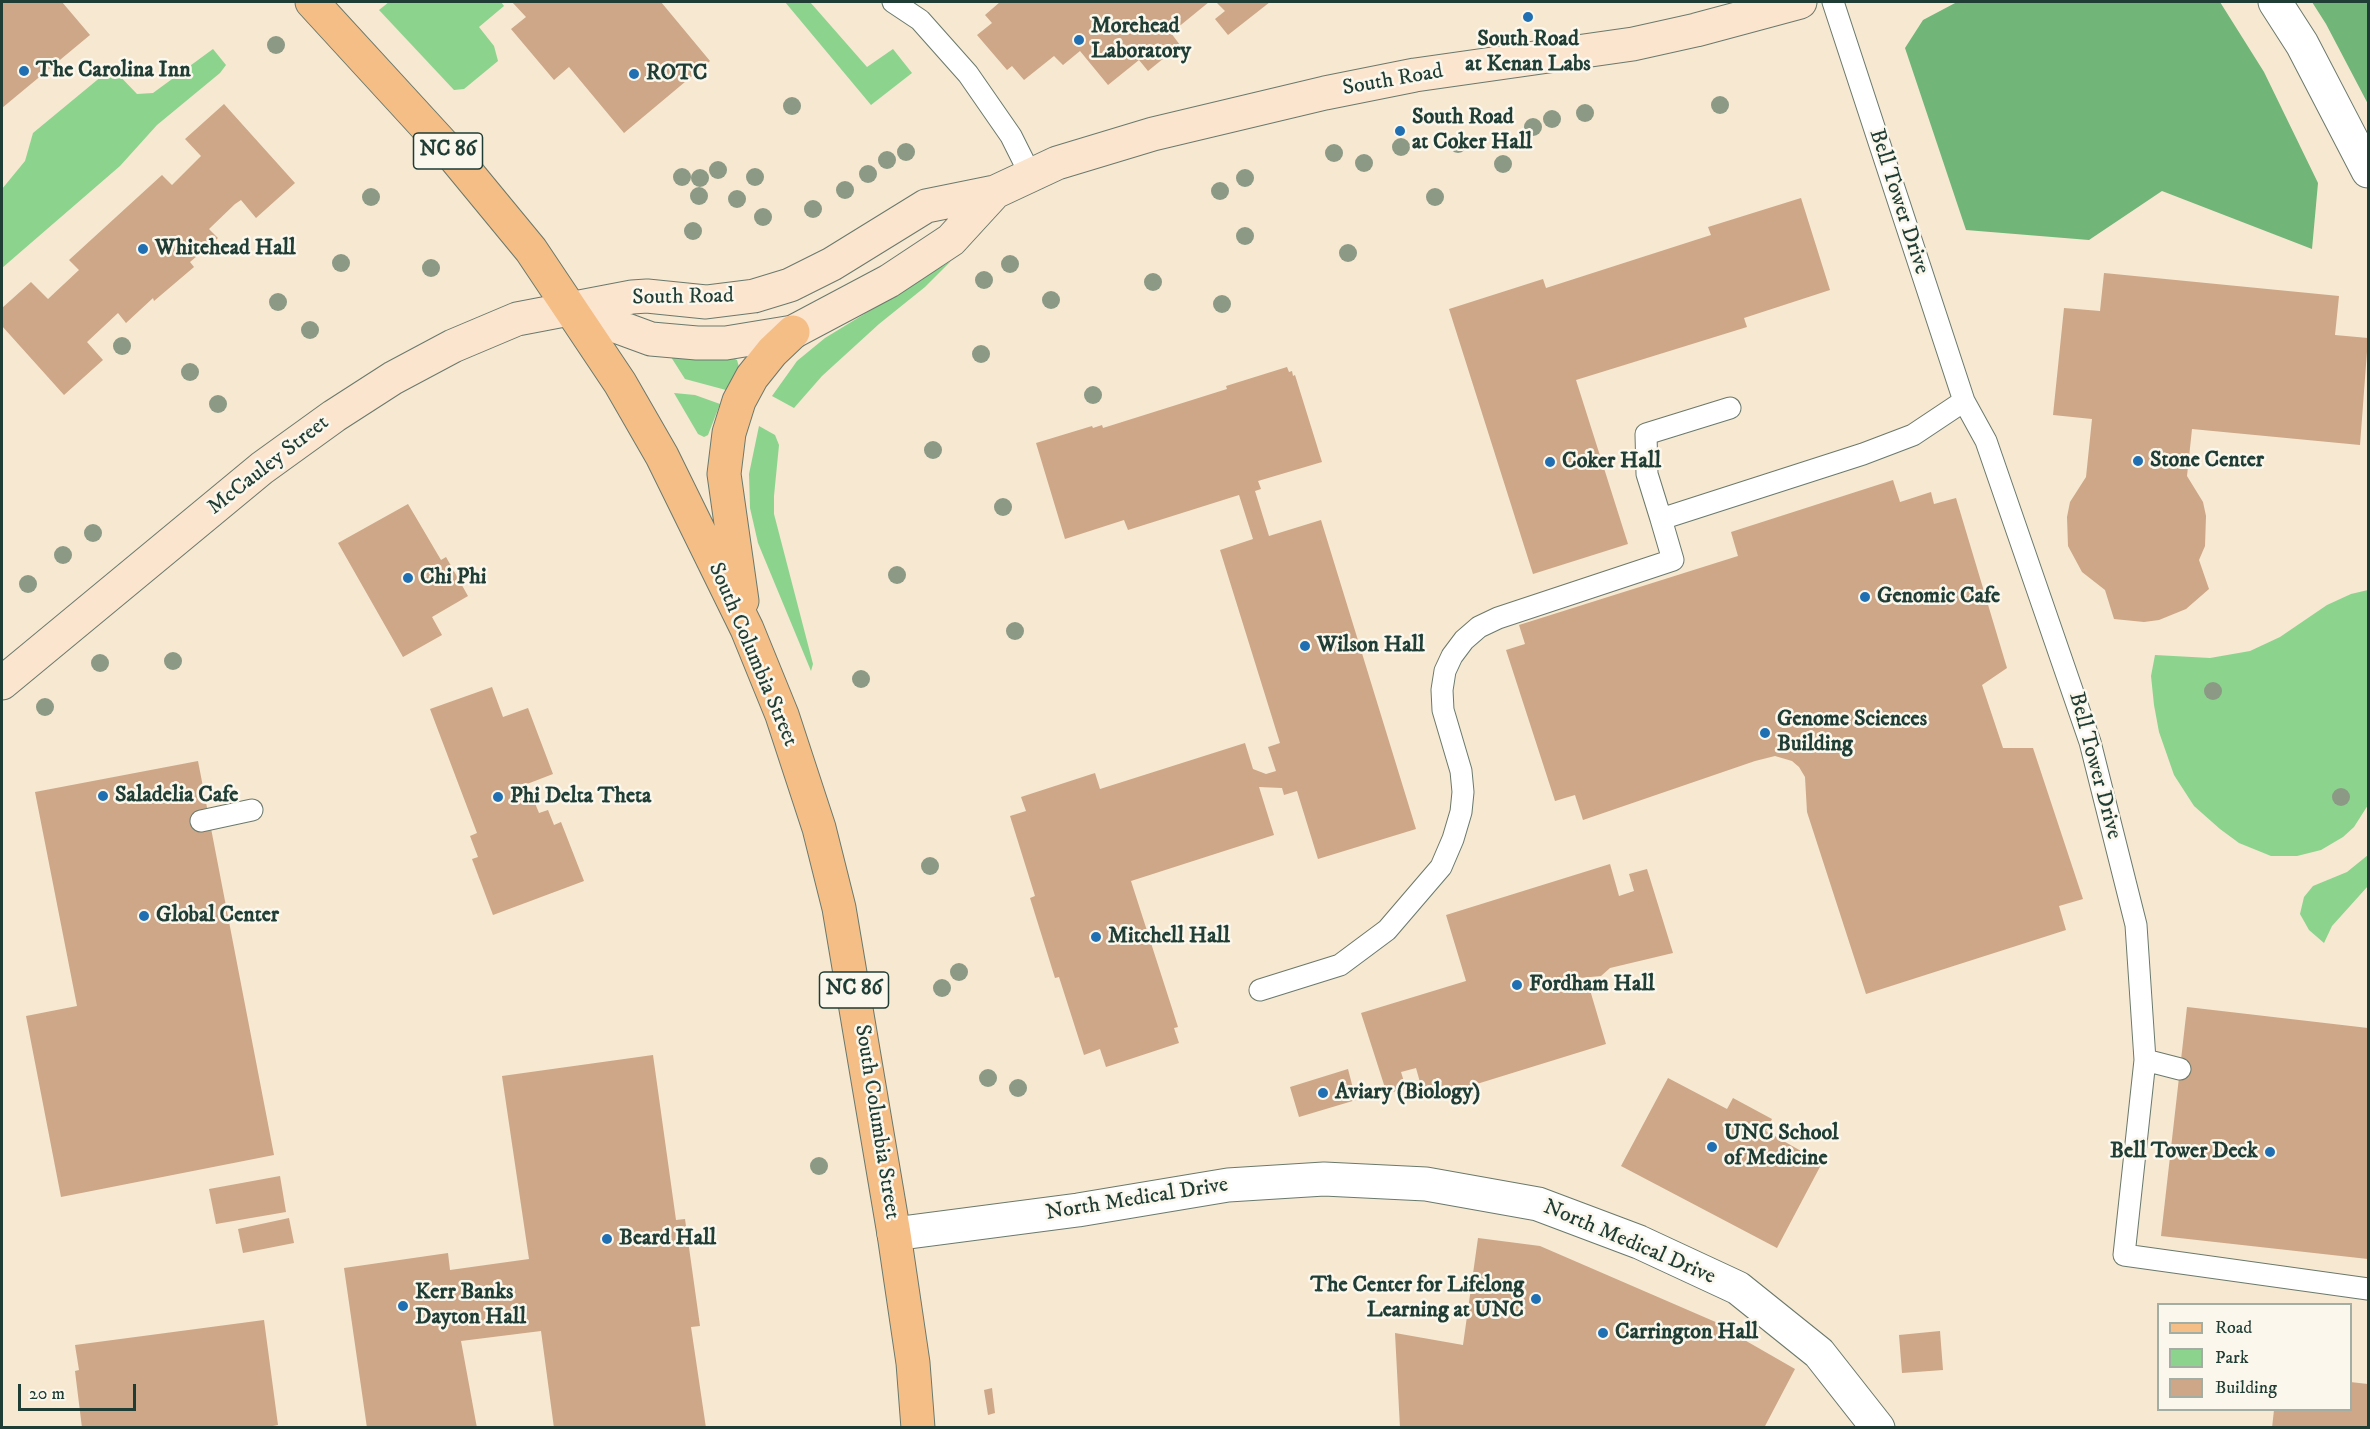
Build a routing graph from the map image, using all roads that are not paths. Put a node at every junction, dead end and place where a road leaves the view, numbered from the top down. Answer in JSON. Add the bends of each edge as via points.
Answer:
{"nodes":[{"id":1,"x":312,"y":2,"type":"edge"},
{"id":2,"x":893,"y":2,"type":"edge"},
{"id":3,"x":1800,"y":2,"type":"edge"},
{"id":4,"x":1833,"y":2,"type":"edge"},
{"id":5,"x":2275,"y":2,"type":"edge"},
{"id":6,"x":2368,"y":171,"type":"edge"},
{"id":7,"x":1030,"y":174,"type":"junction"},
{"id":8,"x":995,"y":192,"type":"junction"},
{"id":9,"x":572,"y":310,"type":"junction"},
{"id":10,"x":793,"y":332,"type":"junction"},
{"id":11,"x":1964,"y":402,"type":"junction"},
{"id":12,"x":1730,"y":408,"type":"dead end"},
{"id":13,"x":1661,"y":519,"type":"junction"},
{"id":14,"x":747,"y":629,"type":"junction"},
{"id":15,"x":2,"y":683,"type":"edge"},
{"id":16,"x":252,"y":810,"type":"dead end"},
{"id":17,"x":201,"y":821,"type":"dead end"},
{"id":18,"x":1260,"y":990,"type":"dead end"},
{"id":19,"x":2145,"y":1060,"type":"junction"},
{"id":20,"x":2180,"y":1069,"type":"dead end"},
{"id":21,"x":894,"y":1234,"type":"junction"},
{"id":22,"x":2368,"y":1289,"type":"edge"},
{"id":23,"x":918,"y":1428,"type":"edge"},
{"id":24,"x":1878,"y":1428,"type":"edge"}],
"edges":[{"from":1,"to":9,"type":"main road","name":"South Columbia Street","number":"NC 86","via":[[493,203]]},
{"from":2,"to":7,"type":"lane","via":[[920,20],[968,74],[1011,136]]},
{"from":3,"to":7,"type":"main road","name":"South Road","via":[[1633,44],[1415,75],[1325,93],[1153,134]]},
{"from":4,"to":11,"type":"lane","name":"Bell Tower Drive"},
{"from":5,"to":6,"type":"street","via":[[2302,44]]},
{"from":7,"to":8,"type":"main road","name":"South Road"},
{"from":8,"to":9,"type":"main road","name":"South Road","via":[[926,206],[832,264],[790,285],[754,296],[706,302],[632,297]]},
{"from":8,"to":10,"type":"main road","name":"South Road","via":[[951,240],[889,281]]},
{"from":9,"to":10,"type":"main road","name":"South Road","via":[[651,339],[726,343]]},
{"from":9,"to":14,"type":"main road","name":"South Columbia Street","number":"NC 86","via":[[662,456]]},
{"from":9,"to":15,"type":"main road","name":"McCauley Street","via":[[517,319],[494,328],[393,378],[334,416],[262,468]]},
{"from":10,"to":14,"type":"main road","via":[[752,377],[729,433],[724,474]]},
{"from":11,"to":13,"type":"lane","via":[[1912,435]]},
{"from":11,"to":19,"type":"lane","name":"Bell Tower Drive","via":[[1988,448],[2090,742],[2136,926]]},
{"from":12,"to":13,"type":"lane","via":[[1646,434],[1647,474]]},
{"from":13,"to":18,"type":"lane","via":[[1673,560],[1498,618],[1464,640],[1445,671],[1442,690],[1443,710],[1461,771],[1463,792],[1461,812],[1441,867],[1386,930],[1340,965]]},
{"from":14,"to":21,"type":"main road","name":"South Columbia Street","number":"NC 86","via":[[782,715],[819,828],[839,908]]},
{"from":16,"to":17,"type":"lane"},
{"from":19,"to":20,"type":"lane"},
{"from":19,"to":22,"type":"lane","name":"Bell Tower Drive","via":[[2124,1255]]},
{"from":21,"to":23,"type":"main road","name":"South Columbia Street","number":"NC 86","via":[[913,1363]]},
{"from":21,"to":24,"type":"street","name":"North Medical Drive","via":[[1228,1185],[1324,1179],[1426,1184],[1538,1204],[1639,1242],[1738,1288],[1819,1353]]}]}
